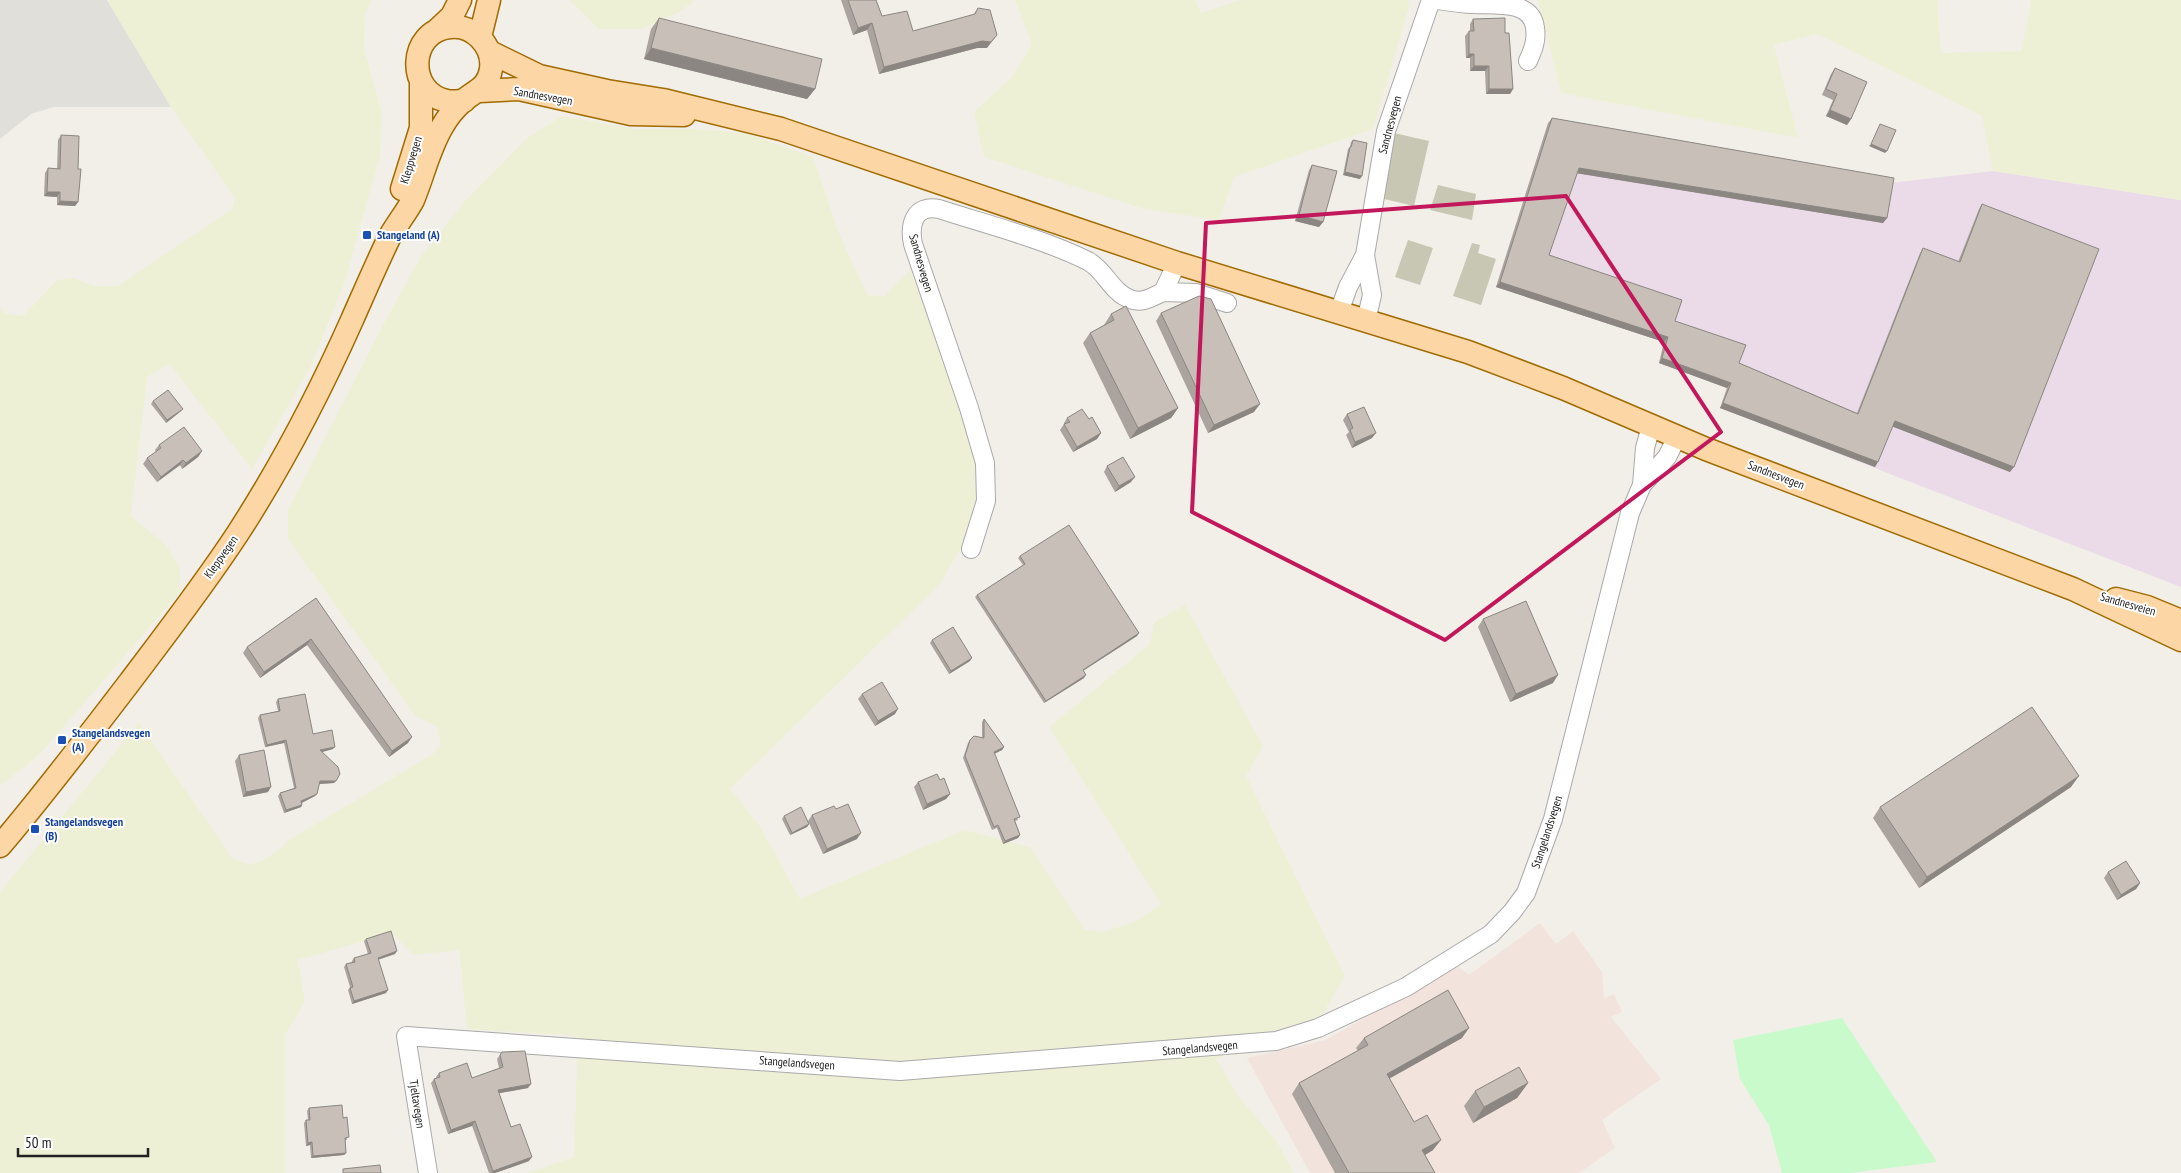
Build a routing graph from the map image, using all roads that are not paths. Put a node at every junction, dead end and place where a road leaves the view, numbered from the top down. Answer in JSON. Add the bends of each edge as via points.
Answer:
{"nodes":[{"id":1,"x":460,"y":0,"type":"edge"},
{"id":2,"x":488,"y":0,"type":"edge"},
{"id":3,"x":1431,"y":0,"type":"edge"},
{"id":4,"x":1438,"y":0,"type":"edge"},
{"id":5,"x":435,"y":32,"type":"junction"},
{"id":6,"x":485,"y":44,"type":"junction"},
{"id":7,"x":1528,"y":62,"type":"dead end"},
{"id":8,"x":421,"y":83,"type":"junction"},
{"id":9,"x":472,"y":96,"type":"junction"},
{"id":10,"x":725,"y":116,"type":"junction"},
{"id":11,"x":390,"y":236,"type":"junction"},
{"id":12,"x":1365,"y":255,"type":"junction"},
{"id":13,"x":1177,"y":263,"type":"junction"},
{"id":14,"x":1163,"y":292,"type":"junction"},
{"id":15,"x":1227,"y":303,"type":"dead end"},
{"id":16,"x":1339,"y":312,"type":"junction"},
{"id":17,"x":1366,"y":321,"type":"junction"},
{"id":18,"x":1652,"y":426,"type":"junction"},
{"id":19,"x":1677,"y":436,"type":"junction"},
{"id":20,"x":1642,"y":484,"type":"junction"},
{"id":21,"x":971,"y":549,"type":"dead end"},
{"id":22,"x":2073,"y":589,"type":"junction"},
{"id":23,"x":2181,"y":621,"type":"edge"},
{"id":24,"x":2181,"y":640,"type":"edge"},
{"id":25,"x":0,"y":846,"type":"edge"},
{"id":26,"x":406,"y":1036,"type":"joint"},
{"id":27,"x":428,"y":1173,"type":"edge"}],
"edges":[{"from":1,"to":5,"type":"main road","name":"Kleppvegen","via":[[452,16]]},
{"from":2,"to":6,"type":"main road","name":"Kleppvegen"},
{"from":3,"to":12,"type":"street","name":"Sandnesvegen","via":[[1386,132]]},
{"from":4,"to":7,"type":"street","via":[[1516,6],[1529,11],[1534,18],[1536,32]]},
{"from":5,"to":6,"type":"main road","via":[[450,26],[466,28]]},
{"from":5,"to":8,"type":"main road","name":"Kleppvegen","via":[[424,41],[417,54],[416,69]]},
{"from":6,"to":9,"type":"main road","name":"Kleppvegen","via":[[492,66],[488,80]]},
{"from":6,"to":10,"type":"main road","name":"Sandnesvegen","via":[[539,76],[663,100]]},
{"from":8,"to":9,"type":"main road","via":[[432,95],[447,101]]},
{"from":8,"to":11,"type":"main road","name":"Kleppvegen","via":[[421,128]]},
{"from":9,"to":10,"type":"main road","name":"Sandnesvegen","via":[[519,89],[631,114]]},
{"from":9,"to":11,"type":"main road","name":"Kleppvegen","via":[[442,127],[412,202]]},
{"from":10,"to":13,"type":"main road","name":"Sandnesvegen","via":[[781,129]]},
{"from":11,"to":25,"type":"main road","name":"Kleppvegen","via":[[301,426],[237,534],[96,729]]},
{"from":12,"to":16,"type":"street","name":"Sandnesvegen"},
{"from":12,"to":17,"type":"street","name":"Sandnesvegen","via":[[1372,294]]},
{"from":13,"to":14,"type":"street"},
{"from":13,"to":16,"type":"main road","name":"Sandnesvegen"},
{"from":14,"to":15,"type":"street","via":[[1196,293]]},
{"from":14,"to":21,"type":"street","name":"Sandnesvegen","via":[[1135,301],[1120,292],[1100,270],[1074,255],[939,209],[926,209],[914,217],[911,226],[913,244],[985,463],[986,501]]},
{"from":16,"to":17,"type":"main road","name":"Sandnesvegen"},
{"from":17,"to":18,"type":"main road","name":"Sandnesvegen","via":[[1468,352]]},
{"from":18,"to":19,"type":"main road","name":"Sandnesvegen"},
{"from":18,"to":20,"type":"street","name":"Stangelandsvegen","via":[[1645,448]]},
{"from":19,"to":20,"type":"street","name":"Stangelandsvegen","via":[[1667,457]]},
{"from":19,"to":22,"type":"main road","name":"Sandnesvegen"},
{"from":20,"to":26,"type":"street","name":"Stangelandsvegen","via":[[1630,513],[1553,819],[1526,893],[1491,934],[1406,986],[1318,1028],[1276,1041],[900,1071]]},
{"from":22,"to":23,"type":"main road","name":"Sandnesveien","via":[[2147,607]]},
{"from":22,"to":24,"type":"main road","name":"Sandnesvegen"},
{"from":26,"to":27,"type":"street","name":"Tjeltavegen"}]}
